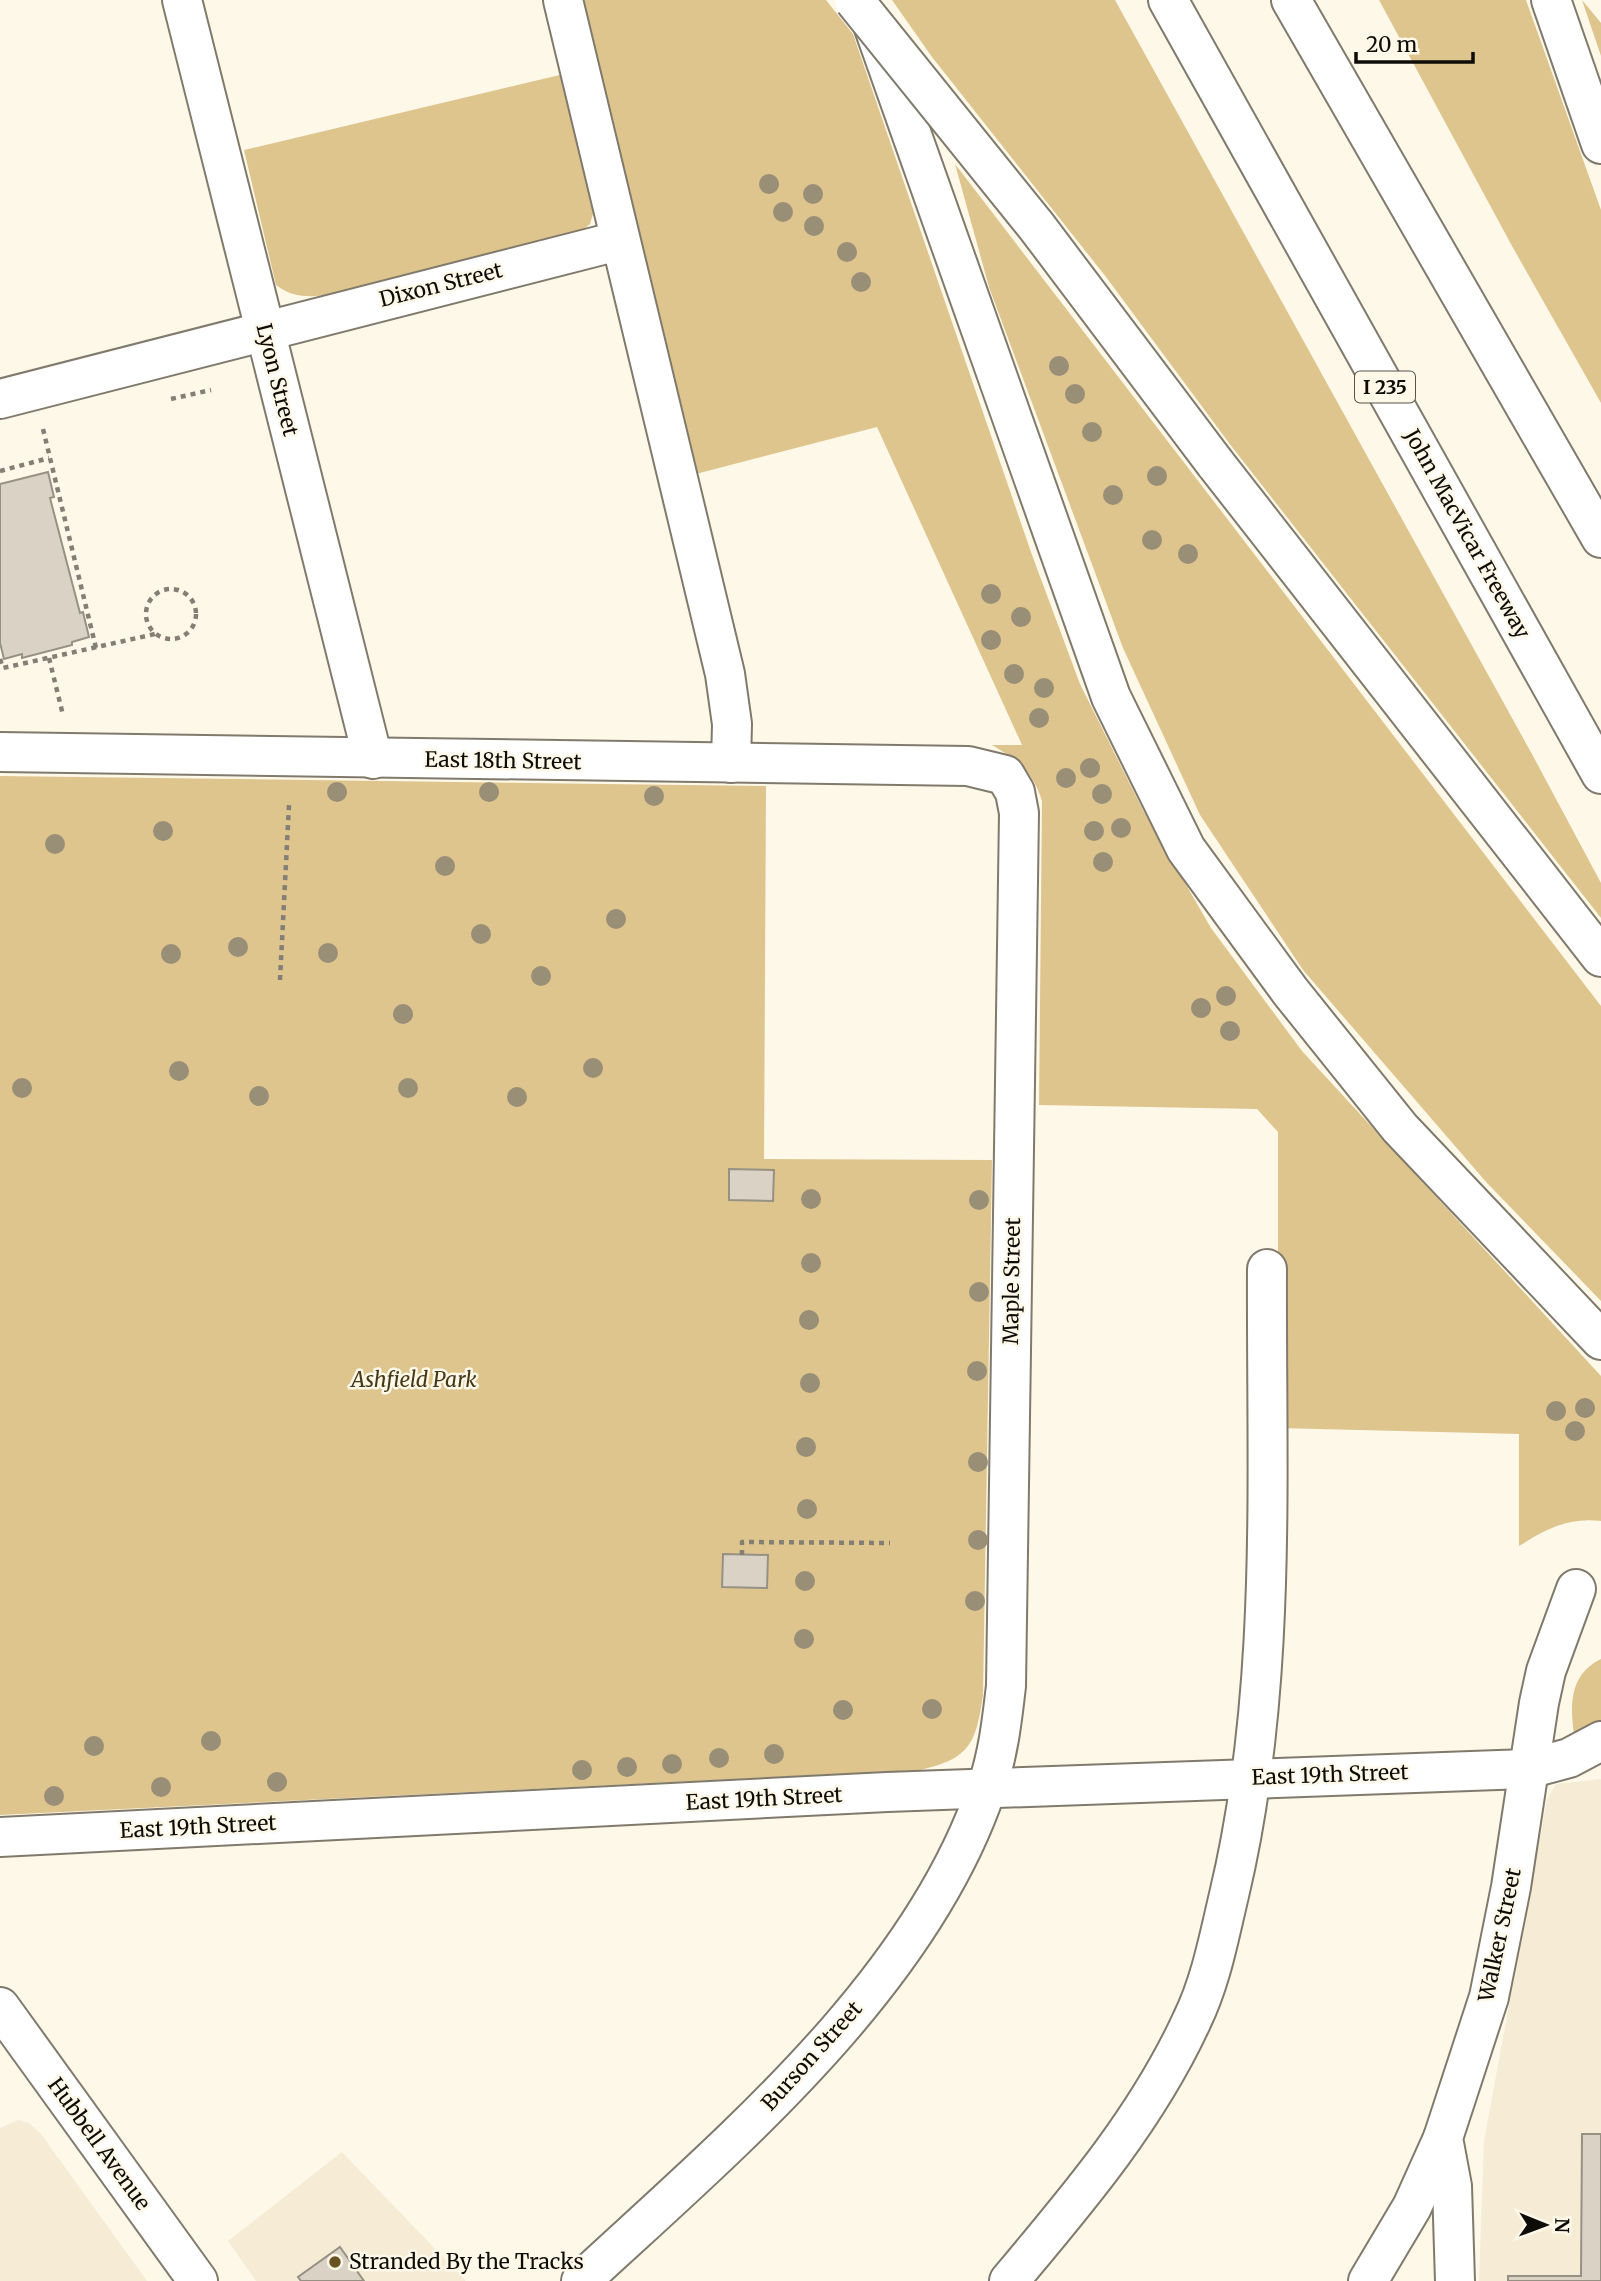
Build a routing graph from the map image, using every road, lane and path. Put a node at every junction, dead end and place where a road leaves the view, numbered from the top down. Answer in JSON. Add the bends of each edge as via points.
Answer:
{"nodes":[{"id":1,"x":182,"y":0,"type":"edge"},
{"id":2,"x":563,"y":0,"type":"edge"},
{"id":3,"x":854,"y":0,"type":"edge"},
{"id":4,"x":864,"y":0,"type":"edge"},
{"id":5,"x":1168,"y":0,"type":"edge"},
{"id":6,"x":1291,"y":0,"type":"edge"},
{"id":7,"x":1552,"y":0,"type":"edge"},
{"id":8,"x":1601,"y":144,"type":"edge"},
{"id":9,"x":618,"y":241,"type":"junction"},
{"id":10,"x":264,"y":329,"type":"junction"},
{"id":11,"x":211,"y":390,"type":"dead end"},
{"id":12,"x":0,"y":398,"type":"edge"},
{"id":13,"x":159,"y":402,"type":"dead end"},
{"id":14,"x":54,"y":426,"type":"dead end"},
{"id":15,"x":49,"y":458,"type":"junction"},
{"id":16,"x":0,"y":471,"type":"edge"},
{"id":17,"x":1601,"y":538,"type":"edge"},
{"id":18,"x":155,"y":634,"type":"junction"},
{"id":19,"x":96,"y":648,"type":"junction"},
{"id":20,"x":49,"y":658,"type":"junction"},
{"id":21,"x":0,"y":659,"type":"edge"},
{"id":22,"x":63,"y":716,"type":"dead end"},
{"id":23,"x":0,"y":752,"type":"edge"},
{"id":24,"x":373,"y":759,"type":"junction"},
{"id":25,"x":731,"y":763,"type":"junction"},
{"id":26,"x":1601,"y":774,"type":"edge"},
{"id":27,"x":1005,"y":775,"type":"joint"},
{"id":28,"x":289,"y":805,"type":"dead end"},
{"id":29,"x":1601,"y":957,"type":"edge"},
{"id":30,"x":280,"y":980,"type":"dead end"},
{"id":31,"x":1267,"y":1269,"type":"dead end"},
{"id":32,"x":1601,"y":1340,"type":"edge"},
{"id":33,"x":890,"y":1543,"type":"dead end"},
{"id":34,"x":741,"y":1555,"type":"dead end"},
{"id":35,"x":1576,"y":1589,"type":"dead end"},
{"id":36,"x":1601,"y":1741,"type":"edge"},
{"id":37,"x":1528,"y":1769,"type":"junction"},
{"id":38,"x":1251,"y":1778,"type":"junction"},
{"id":39,"x":987,"y":1788,"type":"junction"},
{"id":40,"x":0,"y":1837,"type":"edge"},
{"id":41,"x":4,"y":2021,"type":"edge"},
{"id":42,"x":1443,"y":2138,"type":"junction"},
{"id":43,"x":198,"y":2281,"type":"edge"},
{"id":44,"x":581,"y":2281,"type":"edge"},
{"id":45,"x":1009,"y":2281,"type":"edge"},
{"id":46,"x":1368,"y":2281,"type":"edge"},
{"id":47,"x":1455,"y":2281,"type":"edge"}],
"edges":[{"from":1,"to":10,"type":"main road","name":"Lyon Street"},
{"from":2,"to":9,"type":"main road"},
{"from":3,"to":29,"type":"main road","bridge":true,"via":[[1037,227]]},
{"from":4,"to":32,"type":"main road","via":[[1111,697],[1186,849],[1290,992],[1401,1128]]},
{"from":5,"to":26,"type":"main road","name":"John MacVicar Freeway","number":"I 235"},
{"from":6,"to":17,"type":"main road"},
{"from":7,"to":8,"type":"main road"},
{"from":9,"to":10,"type":"main road","name":"Dixon Street"},
{"from":9,"to":25,"type":"main road","via":[[725,674],[732,724]]},
{"from":10,"to":12,"type":"main road","name":"Dixon Street"},
{"from":10,"to":24,"type":"main road","name":"Lyon Street"},
{"from":11,"to":13,"type":"path"},
{"from":14,"to":15,"type":"path","via":[[41,429]]},
{"from":15,"to":16,"type":"path"},
{"from":15,"to":19,"type":"path"},
{"from":18,"to":18,"type":"path","via":[[171,639],[187,634],[196,611],[189,597],[166,590],[153,598],[147,620]]},
{"from":18,"to":19,"type":"path"},
{"from":19,"to":20,"type":"path"},
{"from":20,"to":21,"type":"path","via":[[3,668]]},
{"from":20,"to":22,"type":"path"},
{"from":23,"to":24,"type":"main road","name":"East 18th Street"},
{"from":24,"to":25,"type":"main road","name":"East 18th Street"},
{"from":25,"to":27,"type":"main road","name":"East 18th Street","via":[[968,766]]},
{"from":27,"to":39,"type":"main road","name":"Maple Street","via":[[1015,792],[1019,813],[1006,1686]]},
{"from":28,"to":30,"type":"path"},
{"from":31,"to":38,"type":"main road","via":[[1265,1650]]},
{"from":33,"to":34,"type":"path","via":[[742,1542]]},
{"from":35,"to":37,"type":"main road","name":"Walker Street","via":[[1546,1671]]},
{"from":36,"to":37,"type":"main road","name":"East 19th Street","via":[[1569,1758]]},
{"from":37,"to":38,"type":"main road","name":"East 19th Street"},
{"from":37,"to":42,"type":"main road","name":"Walker Street","via":[[1489,1997]]},
{"from":38,"to":39,"type":"main road","name":"East 19th Street"},
{"from":38,"to":45,"type":"main road","via":[[1217,1947],[1194,2018],[1124,2139]]},
{"from":39,"to":40,"type":"main road","name":"East 19th Street"},
{"from":39,"to":44,"type":"main road","name":"Burson Street","via":[[972,1828],[923,1915],[848,2018],[759,2116]]},
{"from":41,"to":43,"type":"main road","name":"Hubbell Avenue"},
{"from":42,"to":46,"type":"main road","via":[[1412,2207]]},
{"from":42,"to":47,"type":"main road","name":"Walker Street","via":[[1456,2231]]}]}
